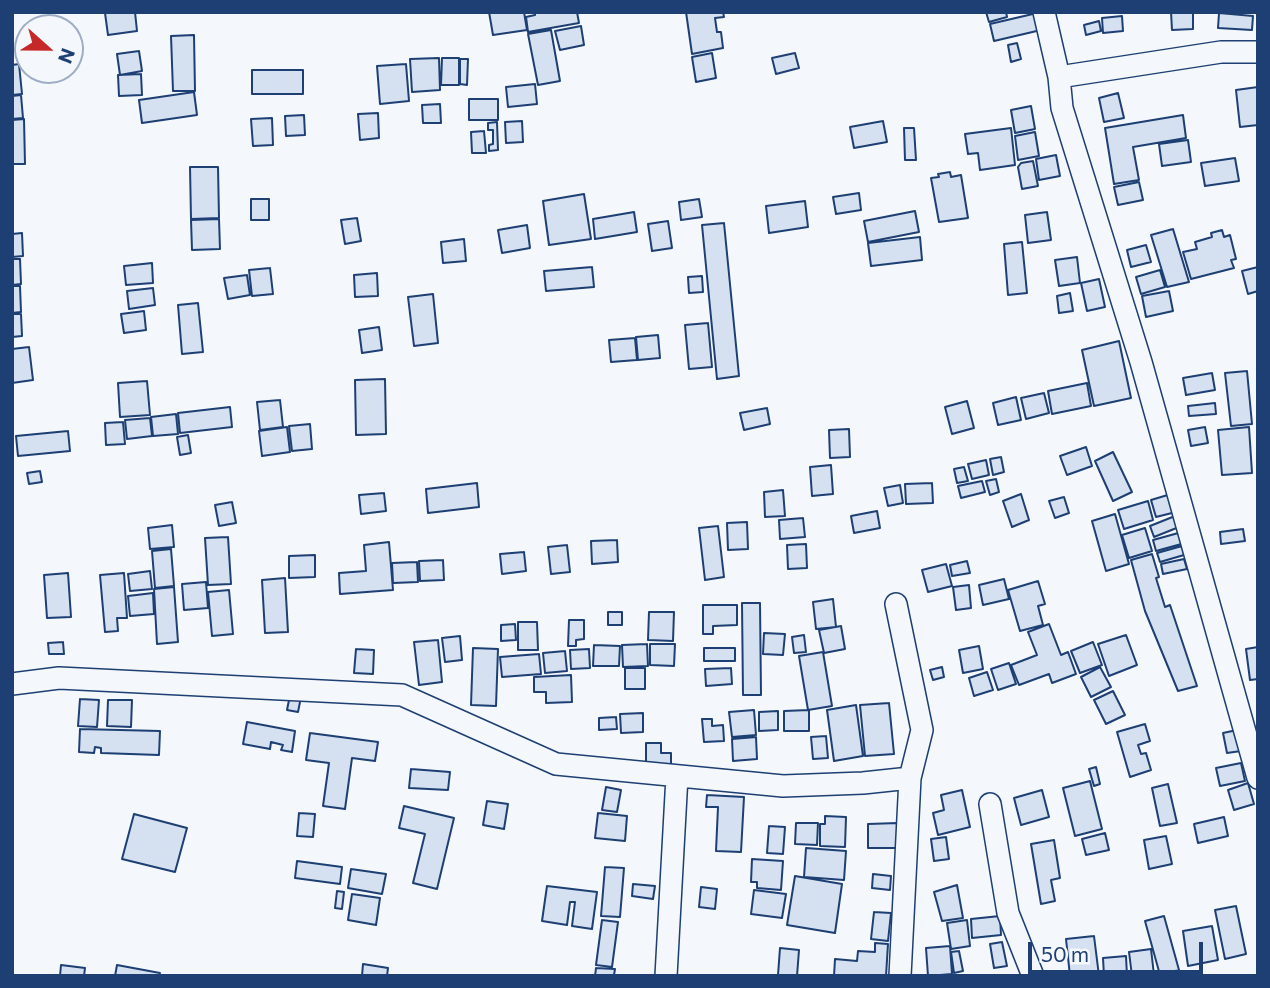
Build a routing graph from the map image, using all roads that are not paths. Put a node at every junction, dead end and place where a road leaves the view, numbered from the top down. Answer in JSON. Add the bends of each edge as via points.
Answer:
{"nodes":[{"id":1,"x":1044,"y":12,"type":"edge"},
{"id":2,"x":1258,"y":52,"type":"edge"},
{"id":3,"x":1059,"y":77,"type":"junction"},
{"id":4,"x":896,"y":604,"type":"dead end"},
{"id":5,"x":12,"y":684,"type":"edge"},
{"id":6,"x":677,"y":776,"type":"junction"},
{"id":7,"x":1258,"y":778,"type":"edge"},
{"id":8,"x":909,"y":779,"type":"junction"},
{"id":9,"x":990,"y":804,"type":"dead end"},
{"id":10,"x":666,"y":976,"type":"edge"},
{"id":11,"x":900,"y":976,"type":"edge"},
{"id":12,"x":1033,"y":976,"type":"edge"}],
"edges":[{"from":1,"to":3,"type":"street"},
{"from":2,"to":3,"type":"street","via":[[1221,52]]},
{"from":3,"to":7,"type":"street","via":[[1062,108],[1141,362]]},
{"from":4,"to":8,"type":"street","via":[[922,730]]},
{"from":5,"to":6,"type":"street","via":[[59,678],[402,695],[556,764]]},
{"from":6,"to":8,"type":"street","via":[[783,786]]},
{"from":6,"to":10,"type":"street"},
{"from":8,"to":11,"type":"street"},
{"from":9,"to":12,"type":"street","via":[[1008,913]]}]}
